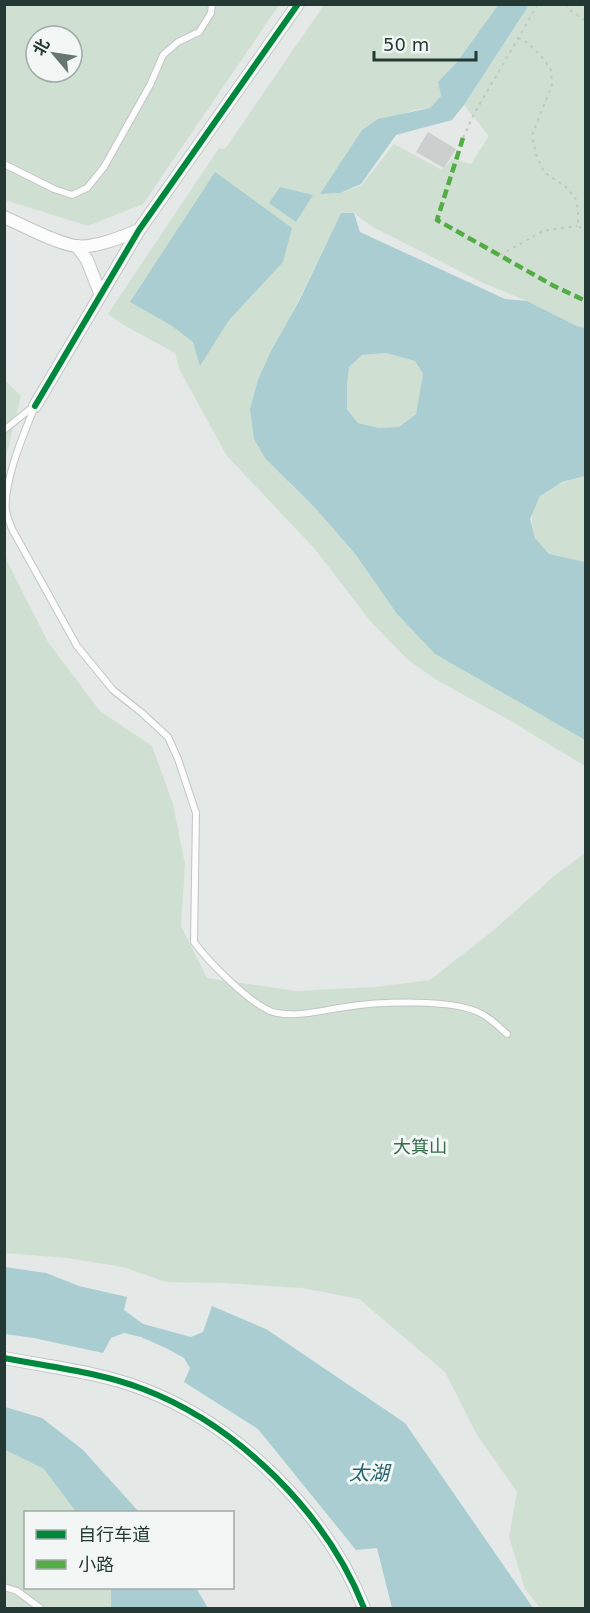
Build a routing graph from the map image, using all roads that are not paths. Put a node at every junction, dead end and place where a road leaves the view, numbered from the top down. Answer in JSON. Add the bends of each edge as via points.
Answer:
{"nodes":[{"id":1,"x":213,"y":4,"type":"edge"},
{"id":2,"x":298,"y":4,"type":"edge"},
{"id":3,"x":4,"y":164,"type":"edge"},
{"id":4,"x":4,"y":217,"type":"edge"},
{"id":5,"x":139,"y":230,"type":"junction"},
{"id":6,"x":77,"y":246,"type":"junction"},
{"id":7,"x":100,"y":293,"type":"junction"},
{"id":8,"x":34,"y":406,"type":"junction"},
{"id":9,"x":4,"y":430,"type":"edge"},
{"id":10,"x":507,"y":1034,"type":"dead end"},
{"id":11,"x":4,"y":1358,"type":"edge"},
{"id":12,"x":4,"y":1587,"type":"edge"},
{"id":13,"x":40,"y":1608,"type":"edge"},
{"id":14,"x":364,"y":1608,"type":"edge"}],
"edges":[{"from":1,"to":3,"type":"lane","via":[[199,32],[163,55],[125,131],[87,188],[72,195]]},
{"from":2,"to":5,"type":"street"},
{"from":4,"to":6,"type":"street"},
{"from":5,"to":6,"type":"street","via":[[102,243]]},
{"from":5,"to":7,"type":"street"},
{"from":6,"to":7,"type":"street"},
{"from":7,"to":8,"type":"street"},
{"from":8,"to":9,"type":"lane"},
{"from":8,"to":10,"type":"lane","via":[[7,492],[6,511],[12,529],[77,646],[113,690],[168,737],[175,752],[196,813],[194,942],[206,958],[254,1001],[276,1013],[429,1002],[481,1013]]},
{"from":11,"to":14,"type":"street","via":[[101,1376],[142,1388],[190,1410],[228,1435],[300,1504],[335,1551]]},
{"from":12,"to":13,"type":"lane"}]}
